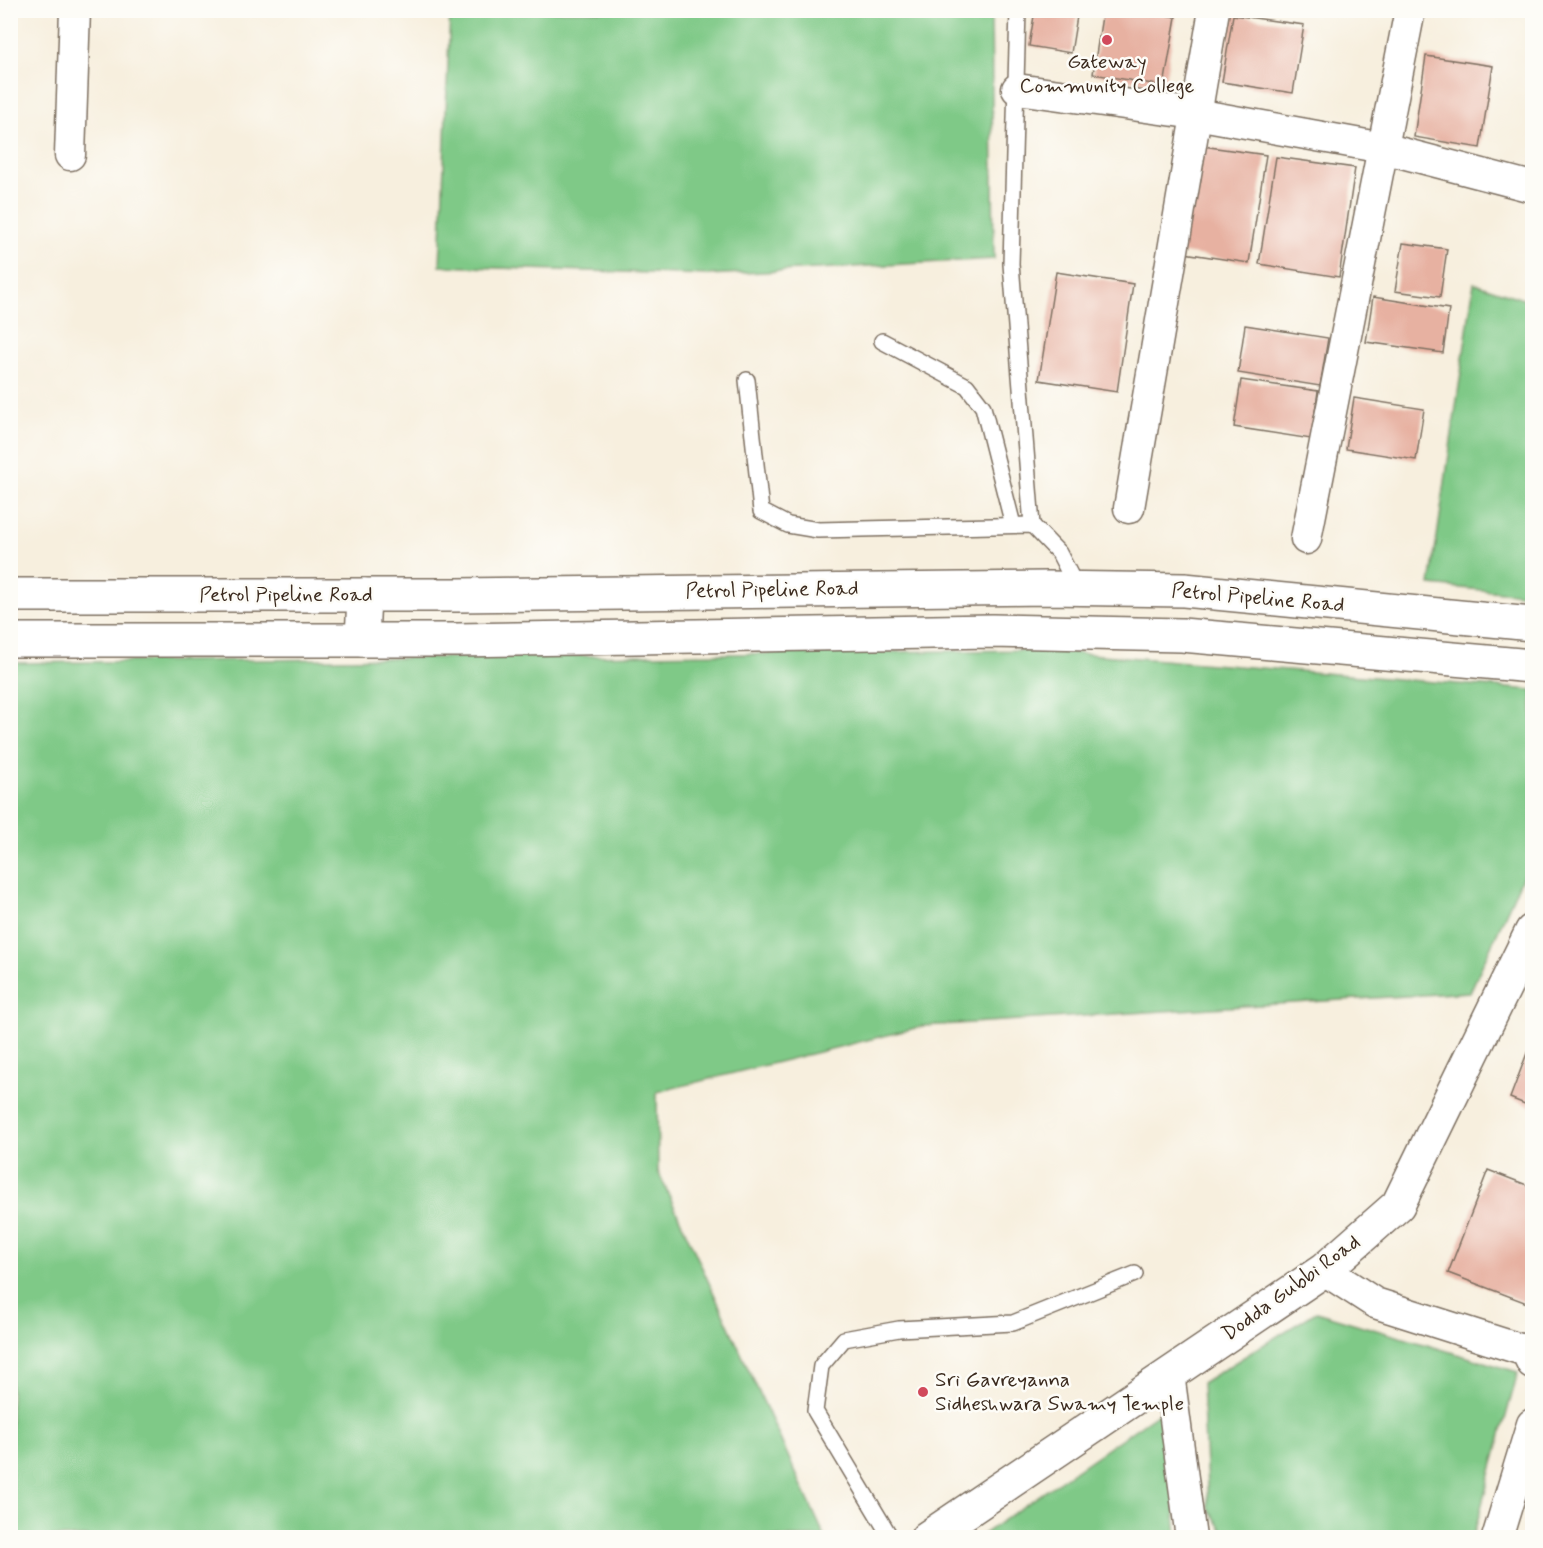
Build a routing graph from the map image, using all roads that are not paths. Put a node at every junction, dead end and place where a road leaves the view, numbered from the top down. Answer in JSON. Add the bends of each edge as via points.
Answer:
{"nodes":[{"id":1,"x":75,"y":10,"type":"edge"},
{"id":2,"x":1018,"y":10,"type":"edge"},
{"id":3,"x":1214,"y":10,"type":"edge"},
{"id":4,"x":1410,"y":10,"type":"edge"},
{"id":5,"x":1017,"y":89,"type":"junction"},
{"id":6,"x":1196,"y":114,"type":"junction"},
{"id":7,"x":1383,"y":148,"type":"junction"},
{"id":8,"x":70,"y":155,"type":"dead end"},
{"id":9,"x":1533,"y":187,"type":"edge"},
{"id":10,"x":882,"y":341,"type":"dead end"},
{"id":11,"x":747,"y":380,"type":"dead end"},
{"id":12,"x":1129,"y":508,"type":"dead end"},
{"id":13,"x":1013,"y":525,"type":"junction"},
{"id":14,"x":1032,"y":525,"type":"junction"},
{"id":15,"x":1306,"y":539,"type":"dead end"},
{"id":16,"x":1077,"y":588,"type":"junction"},
{"id":17,"x":364,"y":595,"type":"junction"},
{"id":18,"x":10,"y":596,"type":"edge"},
{"id":19,"x":1533,"y":624,"type":"edge"},
{"id":20,"x":362,"y":639,"type":"junction"},
{"id":21,"x":10,"y":640,"type":"edge"},
{"id":22,"x":1533,"y":666,"type":"edge"},
{"id":23,"x":1533,"y":931,"type":"edge"},
{"id":24,"x":1324,"y":1270,"type":"junction"},
{"id":25,"x":1135,"y":1274,"type":"dead end"},
{"id":26,"x":1530,"y":1355,"type":"edge"},
{"id":27,"x":1169,"y":1374,"type":"junction"},
{"id":28,"x":1533,"y":1424,"type":"edge"},
{"id":29,"x":891,"y":1538,"type":"edge"},
{"id":30,"x":927,"y":1538,"type":"edge"},
{"id":31,"x":1191,"y":1538,"type":"edge"},
{"id":32,"x":1497,"y":1538,"type":"edge"}],
"edges":[{"from":1,"to":8,"type":"street"},
{"from":2,"to":5,"type":"lane"},
{"from":3,"to":6,"type":"street"},
{"from":4,"to":7,"type":"street"},
{"from":5,"to":6,"type":"street"},
{"from":5,"to":14,"type":"lane","via":[[1011,264]]},
{"from":6,"to":7,"type":"street"},
{"from":6,"to":12,"type":"street"},
{"from":7,"to":9,"type":"street"},
{"from":7,"to":15,"type":"street"},
{"from":10,"to":13,"type":"lane","via":[[968,386],[983,407]]},
{"from":11,"to":13,"type":"lane","via":[[761,511],[788,525],[818,530]]},
{"from":13,"to":14,"type":"lane"},
{"from":14,"to":16,"type":"lane","via":[[1059,553]]},
{"from":16,"to":17,"type":"main road","name":"Petrol Pipeline Road"},
{"from":16,"to":19,"type":"main road","name":"Petrol Pipeline Road","via":[[1184,591]]},
{"from":17,"to":18,"type":"main road","name":"Petrol Pipeline Road"},
{"from":17,"to":20,"type":"main road"},
{"from":20,"to":21,"type":"main road","name":"Petrol Pipeline Road"},
{"from":20,"to":22,"type":"main road","name":"Petrol Pipeline Road","via":[[992,631],[1158,634]]},
{"from":23,"to":24,"type":"main road","name":"Dodda Gubbi Road","via":[[1398,1205]]},
{"from":24,"to":26,"type":"street","via":[[1375,1303]]},
{"from":24,"to":27,"type":"main road","name":"Dodda Gubbi Road"},
{"from":25,"to":29,"type":"lane","via":[[1012,1323],[898,1329],[844,1339],[821,1366],[815,1411]]},
{"from":27,"to":30,"type":"main road","name":"Dodda Gubbi Road"},
{"from":27,"to":31,"type":"street"},
{"from":28,"to":32,"type":"street"}]}
